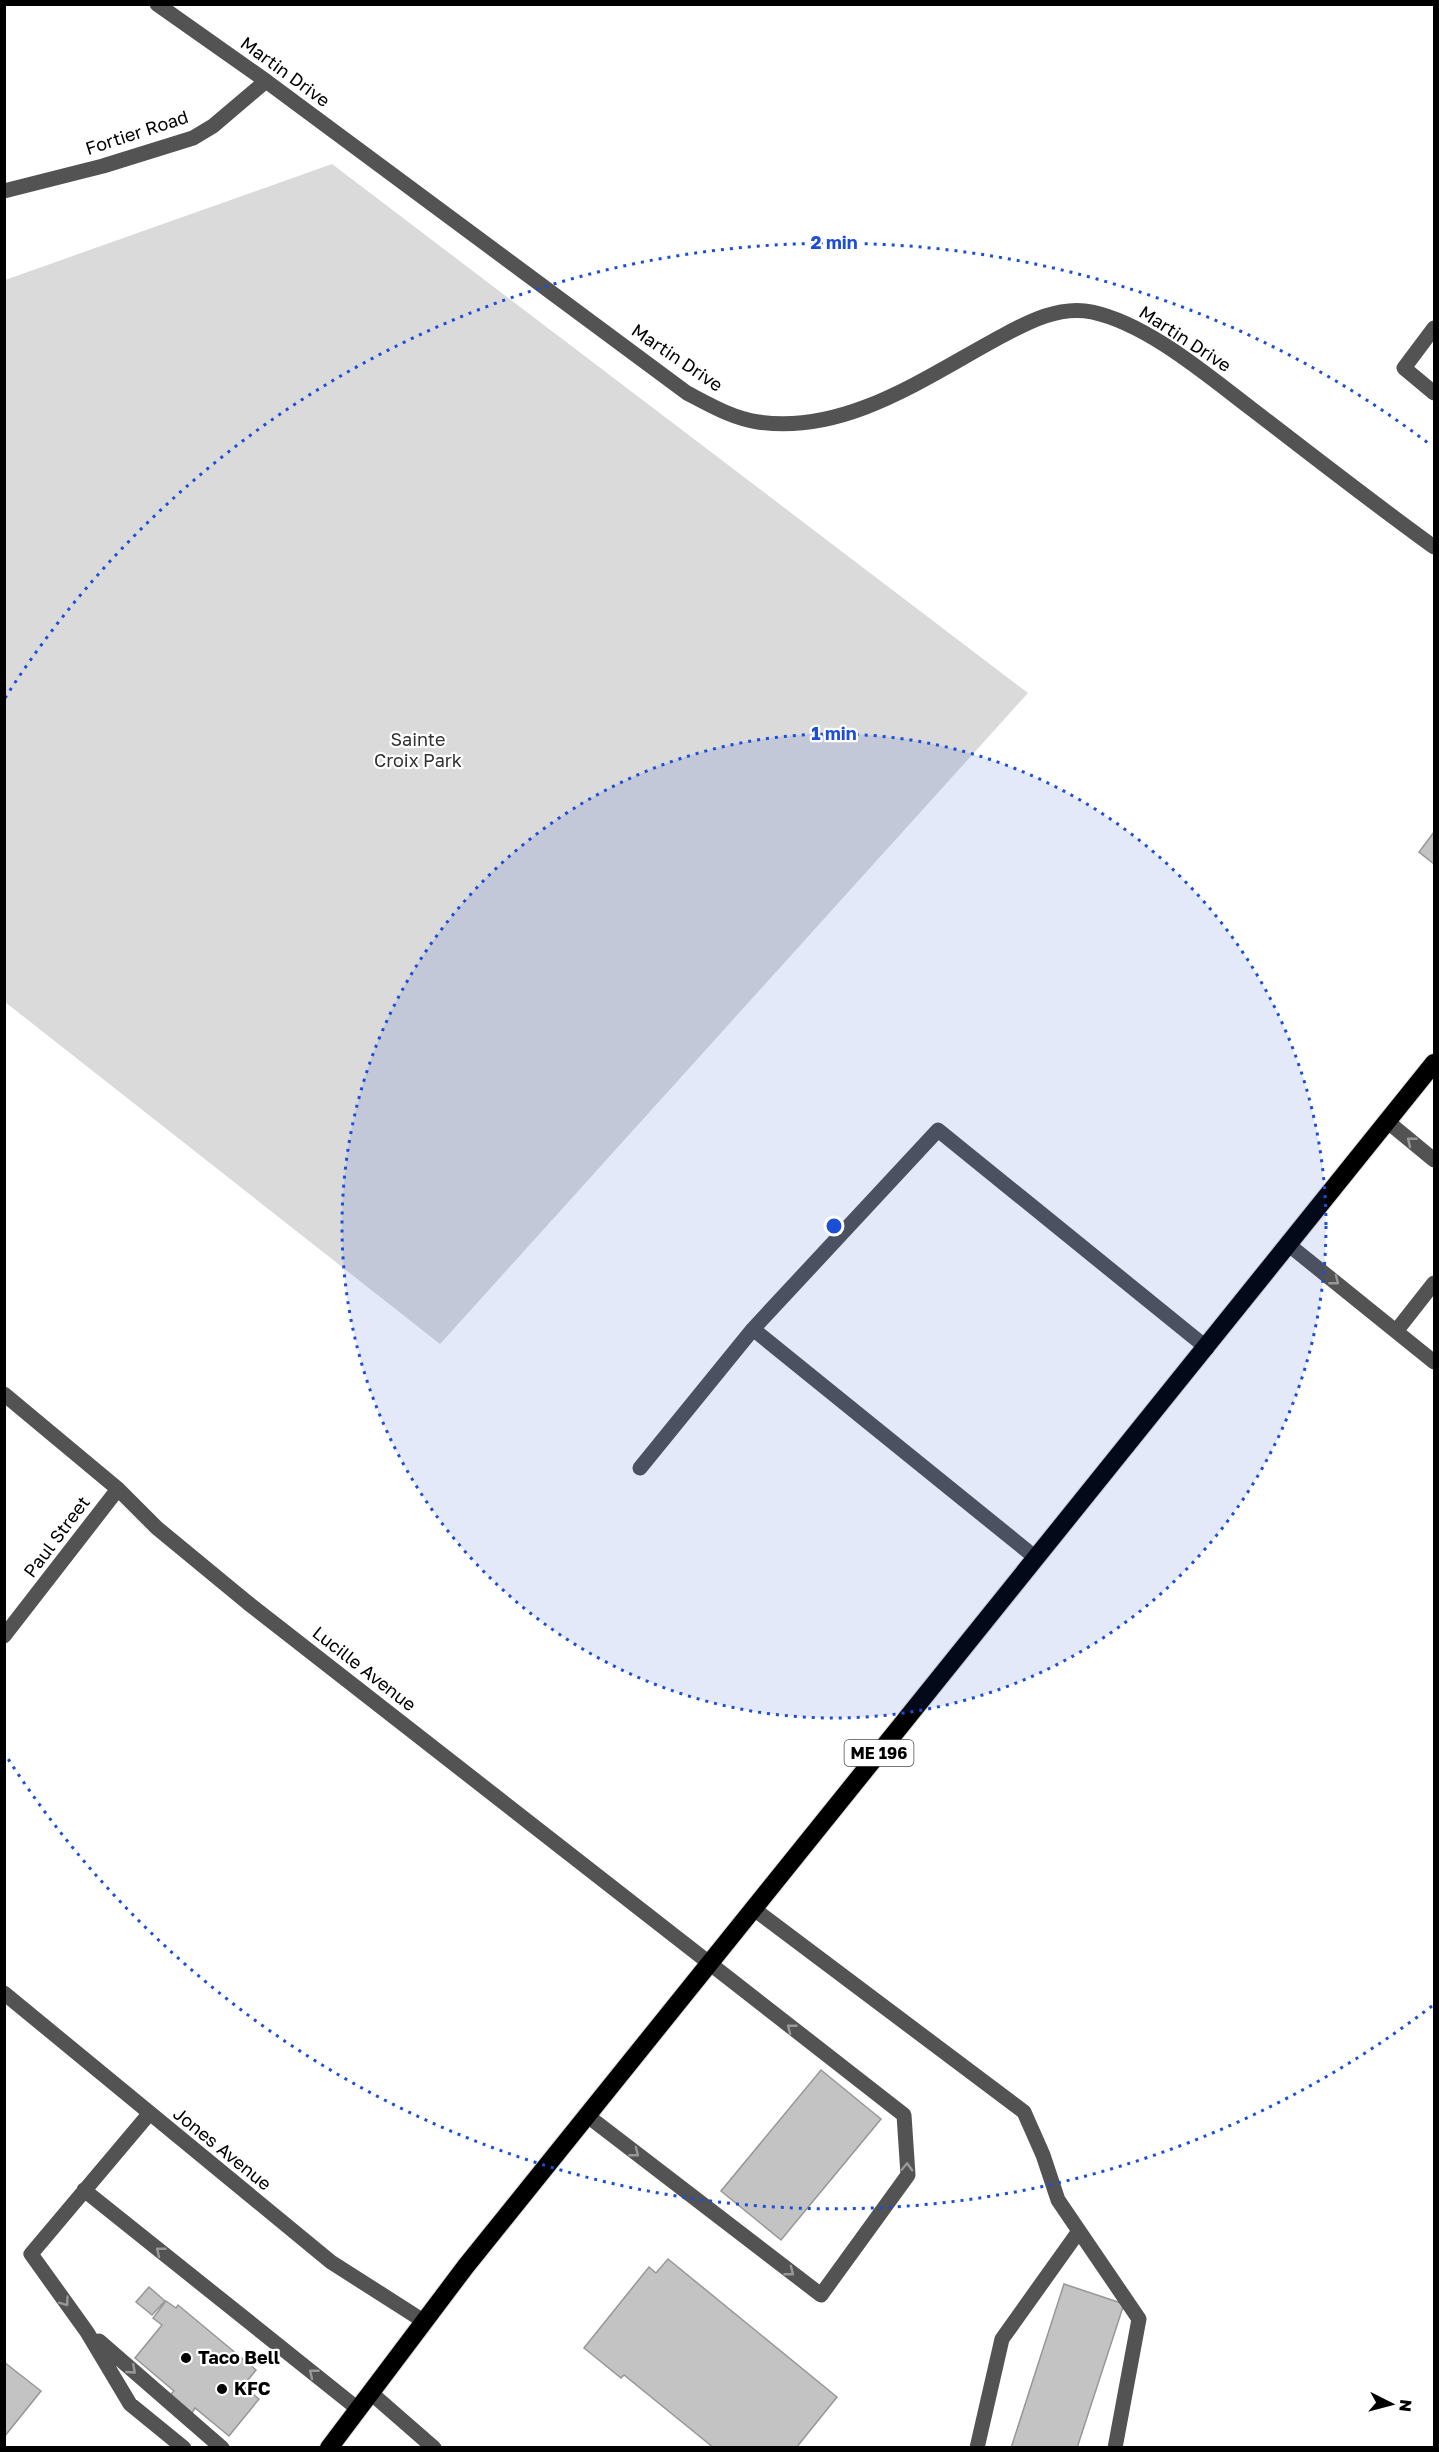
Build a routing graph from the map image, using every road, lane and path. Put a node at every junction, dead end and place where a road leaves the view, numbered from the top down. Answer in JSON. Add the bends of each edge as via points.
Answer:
{"nodes":[{"id":1,"x":157,"y":4,"type":"edge"},
{"id":2,"x":266,"y":81,"type":"junction"},
{"id":3,"x":4,"y":191,"type":"edge"},
{"id":4,"x":1434,"y":328,"type":"edge"},
{"id":5,"x":1434,"y":393,"type":"edge"},
{"id":6,"x":1434,"y":547,"type":"edge"},
{"id":7,"x":1434,"y":1063,"type":"edge"},
{"id":8,"x":1388,"y":1122,"type":"junction"},
{"id":9,"x":1434,"y":1160,"type":"edge"},
{"id":10,"x":1289,"y":1245,"type":"junction"},
{"id":11,"x":1434,"y":1283,"type":"edge"},
{"id":12,"x":753,"y":1329,"type":"junction"},
{"id":13,"x":1396,"y":1330,"type":"junction"},
{"id":14,"x":1207,"y":1348,"type":"junction"},
{"id":15,"x":1434,"y":1362,"type":"edge"},
{"id":16,"x":4,"y":1394,"type":"edge"},
{"id":17,"x":640,"y":1468,"type":"dead end"},
{"id":18,"x":118,"y":1489,"type":"junction"},
{"id":19,"x":1036,"y":1558,"type":"junction"},
{"id":20,"x":4,"y":1636,"type":"edge"},
{"id":21,"x":754,"y":1909,"type":"junction"},
{"id":22,"x":709,"y":1964,"type":"junction"},
{"id":23,"x":4,"y":1993,"type":"edge"},
{"id":24,"x":149,"y":2114,"type":"junction"},
{"id":25,"x":589,"y":2117,"type":"junction"},
{"id":26,"x":84,"y":2190,"type":"junction"},
{"id":27,"x":1079,"y":2232,"type":"junction"},
{"id":28,"x":425,"y":2322,"type":"junction"},
{"id":29,"x":87,"y":2332,"type":"junction"},
{"id":30,"x":371,"y":2393,"type":"junction"},
{"id":31,"x":358,"y":2409,"type":"junction"},
{"id":32,"x":430,"y":2446,"type":"edge"},
{"id":33,"x":184,"y":2448,"type":"edge"},
{"id":34,"x":222,"y":2448,"type":"edge"},
{"id":35,"x":329,"y":2448,"type":"edge"},
{"id":36,"x":977,"y":2448,"type":"edge"},
{"id":37,"x":1114,"y":2448,"type":"edge"}],
"edges":[{"from":1,"to":2,"type":"street","name":"Martin Drive"},
{"from":2,"to":3,"type":"street","name":"Fortier Road","via":[[193,138]]},
{"from":2,"to":6,"type":"street","name":"Martin Drive","via":[[687,393],[720,411],[758,422],[822,420],[870,407],[1032,320],[1061,312],[1090,311],[1119,320],[1219,384]]},
{"from":4,"to":5,"type":"street","via":[[1404,368]]},
{"from":7,"to":8,"type":"highway","number":"ME 196"},
{"from":9,"to":8,"type":"street","one_way":true},
{"from":8,"to":10,"type":"highway","number":"ME 196"},
{"from":10,"to":13,"type":"street","one_way":true},
{"from":10,"to":14,"type":"highway","number":"ME 196"},
{"from":11,"to":13,"type":"street"},
{"from":12,"to":14,"type":"street","via":[[938,1130]]},
{"from":12,"to":17,"type":"street"},
{"from":12,"to":19,"type":"street"},
{"from":13,"to":15,"type":"street"},
{"from":14,"to":19,"type":"highway","number":"ME 196"},
{"from":16,"to":18,"type":"street","name":"Lucille Avenue"},
{"from":18,"to":20,"type":"street","name":"Paul Street"},
{"from":18,"to":22,"type":"street","name":"Lucille Avenue","via":[[157,1528],[248,1603]]},
{"from":19,"to":21,"type":"highway","number":"ME 196"},
{"from":21,"to":22,"type":"highway","number":"ME 196"},
{"from":21,"to":27,"type":"street","via":[[1024,2112],[1044,2155],[1058,2200]]},
{"from":22,"to":25,"type":"highway","number":"ME 196"},
{"from":25,"to":22,"type":"street","name":"Lucille Avenue","one_way":true,"via":[[821,2295],[908,2175],[904,2115]]},
{"from":23,"to":24,"type":"street","name":"Jones Avenue"},
{"from":24,"to":26,"type":"street"},
{"from":24,"to":28,"type":"street","name":"Jones Avenue","via":[[331,2262]]},
{"from":25,"to":28,"type":"highway","number":"ME 196"},
{"from":26,"to":29,"type":"street","one_way":true,"via":[[31,2254]]},
{"from":31,"to":26,"type":"street","one_way":true},
{"from":27,"to":36,"type":"street","via":[[1002,2339]]},
{"from":27,"to":37,"type":"street","via":[[1139,2319]]},
{"from":28,"to":30,"type":"highway","number":"ME 196"},
{"from":29,"to":33,"type":"street","via":[[130,2404]]},
{"from":29,"to":34,"type":"street","one_way":true},
{"from":30,"to":31,"type":"highway","number":"ME 196"},
{"from":30,"to":32,"type":"street"},
{"from":31,"to":35,"type":"highway","number":"ME 196"}]}
